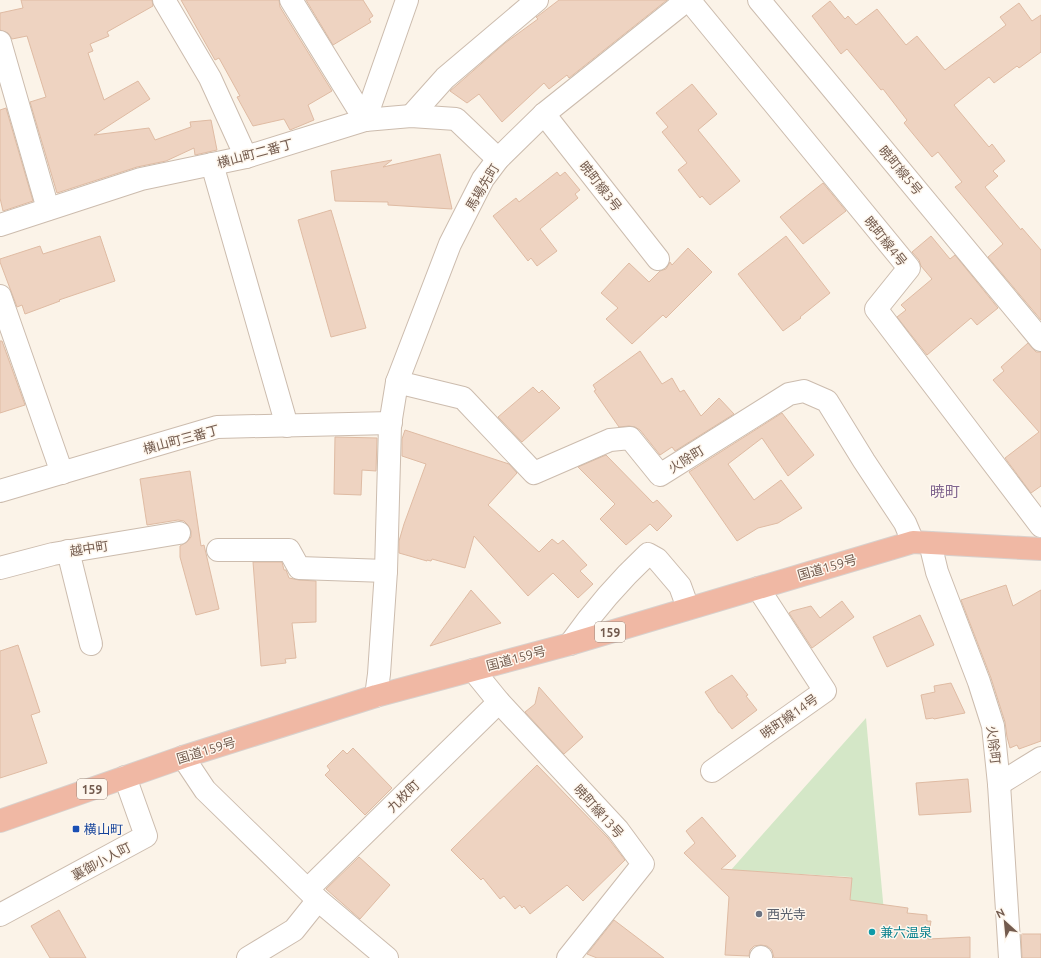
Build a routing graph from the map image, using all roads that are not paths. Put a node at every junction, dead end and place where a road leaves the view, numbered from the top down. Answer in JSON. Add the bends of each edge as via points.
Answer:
{"nodes":[{"id":1,"x":164,"y":0,"type":"edge"},
{"id":2,"x":291,"y":0,"type":"edge"},
{"id":3,"x":407,"y":0,"type":"edge"},
{"id":4,"x":537,"y":0,"type":"edge"},
{"id":5,"x":688,"y":0,"type":"edge"},
{"id":6,"x":759,"y":0,"type":"edge"},
{"id":7,"x":0,"y":42,"type":"edge"},
{"id":8,"x":544,"y":114,"type":"junction"},
{"id":9,"x":411,"y":116,"type":"junction"},
{"id":10,"x":365,"y":120,"type":"junction"},
{"id":11,"x":246,"y":157,"type":"junction"},
{"id":12,"x":498,"y":159,"type":"junction"},
{"id":13,"x":212,"y":164,"type":"junction"},
{"id":14,"x":48,"y":209,"type":"junction"},
{"id":15,"x":0,"y":225,"type":"edge"},
{"id":16,"x":658,"y":259,"type":"dead end"},
{"id":17,"x":0,"y":296,"type":"edge"},
{"id":18,"x":1041,"y":340,"type":"edge"},
{"id":19,"x":397,"y":382,"type":"junction"},
{"id":20,"x":391,"y":423,"type":"junction"},
{"id":21,"x":287,"y":426,"type":"junction"},
{"id":22,"x":62,"y":473,"type":"junction"},
{"id":23,"x":0,"y":491,"type":"edge"},
{"id":24,"x":1041,"y":526,"type":"edge"},
{"id":25,"x":179,"y":533,"type":"dead end"},
{"id":26,"x":921,"y":543,"type":"junction"},
{"id":27,"x":1041,"y":549,"type":"edge"},
{"id":28,"x":218,"y":550,"type":"dead end"},
{"id":29,"x":68,"y":551,"type":"junction"},
{"id":30,"x":0,"y":568,"type":"edge"},
{"id":31,"x":386,"y":571,"type":"junction"},
{"id":32,"x":758,"y":588,"type":"junction"},
{"id":33,"x":688,"y":608,"type":"junction"},
{"id":34,"x":90,"y":644,"type":"dead end"},
{"id":35,"x":570,"y":644,"type":"junction"},
{"id":36,"x":473,"y":670,"type":"junction"},
{"id":37,"x":376,"y":696,"type":"junction"},
{"id":38,"x":499,"y":702,"type":"junction"},
{"id":39,"x":183,"y":757,"type":"junction"},
{"id":40,"x":1041,"y":758,"type":"edge"},
{"id":41,"x":712,"y":771,"type":"dead end"},
{"id":42,"x":124,"y":777,"type":"junction"},
{"id":43,"x":999,"y":784,"type":"junction"},
{"id":44,"x":0,"y":821,"type":"edge"},
{"id":45,"x":313,"y":894,"type":"junction"},
{"id":46,"x":0,"y":915,"type":"edge"},
{"id":47,"x":248,"y":958,"type":"edge"},
{"id":48,"x":387,"y":958,"type":"edge"},
{"id":49,"x":568,"y":958,"type":"edge"},
{"id":50,"x":1010,"y":958,"type":"edge"}],
"edges":[{"from":1,"to":11,"type":"street","via":[[210,78]]},
{"from":2,"to":10,"type":"street"},
{"from":3,"to":10,"type":"street"},
{"from":4,"to":9,"type":"street","via":[[445,78]]},
{"from":5,"to":8,"type":"street","name":"馬場先町"},
{"from":5,"to":24,"type":"street","name":"暁町線4号","via":[[909,268],[876,309]]},
{"from":6,"to":18,"type":"street","name":"暁町線5号"},
{"from":7,"to":14,"type":"street"},
{"from":8,"to":12,"type":"street","name":"馬場先町"},
{"from":8,"to":16,"type":"street","name":"暁町線3号"},
{"from":9,"to":10,"type":"street","name":"横山町二番丁"},
{"from":9,"to":12,"type":"street","name":"横山町二番丁","via":[[456,119]]},
{"from":10,"to":11,"type":"street","name":"横山町二番丁"},
{"from":11,"to":13,"type":"street","name":"横山町二番丁"},
{"from":12,"to":19,"type":"street","name":"馬場先町","via":[[483,179],[450,244]]},
{"from":13,"to":14,"type":"street","name":"横山町二番丁","via":[[141,179]]},
{"from":13,"to":21,"type":"street"},
{"from":14,"to":15,"type":"street","name":"横山町二番丁"},
{"from":17,"to":22,"type":"street"},
{"from":19,"to":20,"type":"street","name":"馬場先町"},
{"from":19,"to":26,"type":"street","name":"火除町","via":[[463,398],[534,473],[610,440],[630,438],[660,475],[789,394],[804,391],[827,401],[905,523]]},
{"from":20,"to":21,"type":"street","name":"横山町三番丁"},
{"from":20,"to":31,"type":"street","name":"馬場先町"},
{"from":21,"to":22,"type":"street","name":"横山町三番丁","via":[[217,427]]},
{"from":22,"to":23,"type":"street","name":"横山町三番丁"},
{"from":25,"to":29,"type":"street","name":"越中町"},
{"from":26,"to":27,"type":"highway","name":"国道159号","number":"159"},
{"from":26,"to":32,"type":"highway","name":"国道159号","number":"159"},
{"from":26,"to":43,"type":"street","name":"火除町","via":[[938,572],[979,682],[993,726]]},
{"from":28,"to":31,"type":"street","via":[[289,550],[299,568]]},
{"from":29,"to":30,"type":"street","name":"越中町"},
{"from":29,"to":34,"type":"street"},
{"from":31,"to":37,"type":"street","name":"馬場先町"},
{"from":32,"to":33,"type":"highway","name":"国道159号","number":"159"},
{"from":32,"to":41,"type":"street","name":"暁町線14号","via":[[825,691]]},
{"from":33,"to":35,"type":"highway","name":"国道159号","number":"159"},
{"from":33,"to":35,"type":"street","via":[[680,586],[657,559],[648,554],[626,574],[593,612]]},
{"from":35,"to":36,"type":"highway","name":"国道159号","number":"159"},
{"from":36,"to":37,"type":"highway","name":"国道159号","number":"159"},
{"from":36,"to":38,"type":"street","name":"暁町線13号"},
{"from":37,"to":39,"type":"highway","name":"国道159号","number":"159"},
{"from":38,"to":45,"type":"street","name":"九枚町"},
{"from":38,"to":49,"type":"street","name":"暁町線13号","via":[[618,830],[643,864]]},
{"from":39,"to":42,"type":"highway","name":"国道159号","number":"159"},
{"from":39,"to":45,"type":"street","via":[[205,790]]},
{"from":40,"to":43,"type":"street"},
{"from":42,"to":44,"type":"highway","name":"国道159号","number":"159"},
{"from":42,"to":46,"type":"street","name":"裏御小人町","via":[[146,836]]},
{"from":43,"to":50,"type":"street","name":"火除町"},
{"from":45,"to":47,"type":"street","name":"九枚町","via":[[294,930]]},
{"from":45,"to":48,"type":"street"}]}
